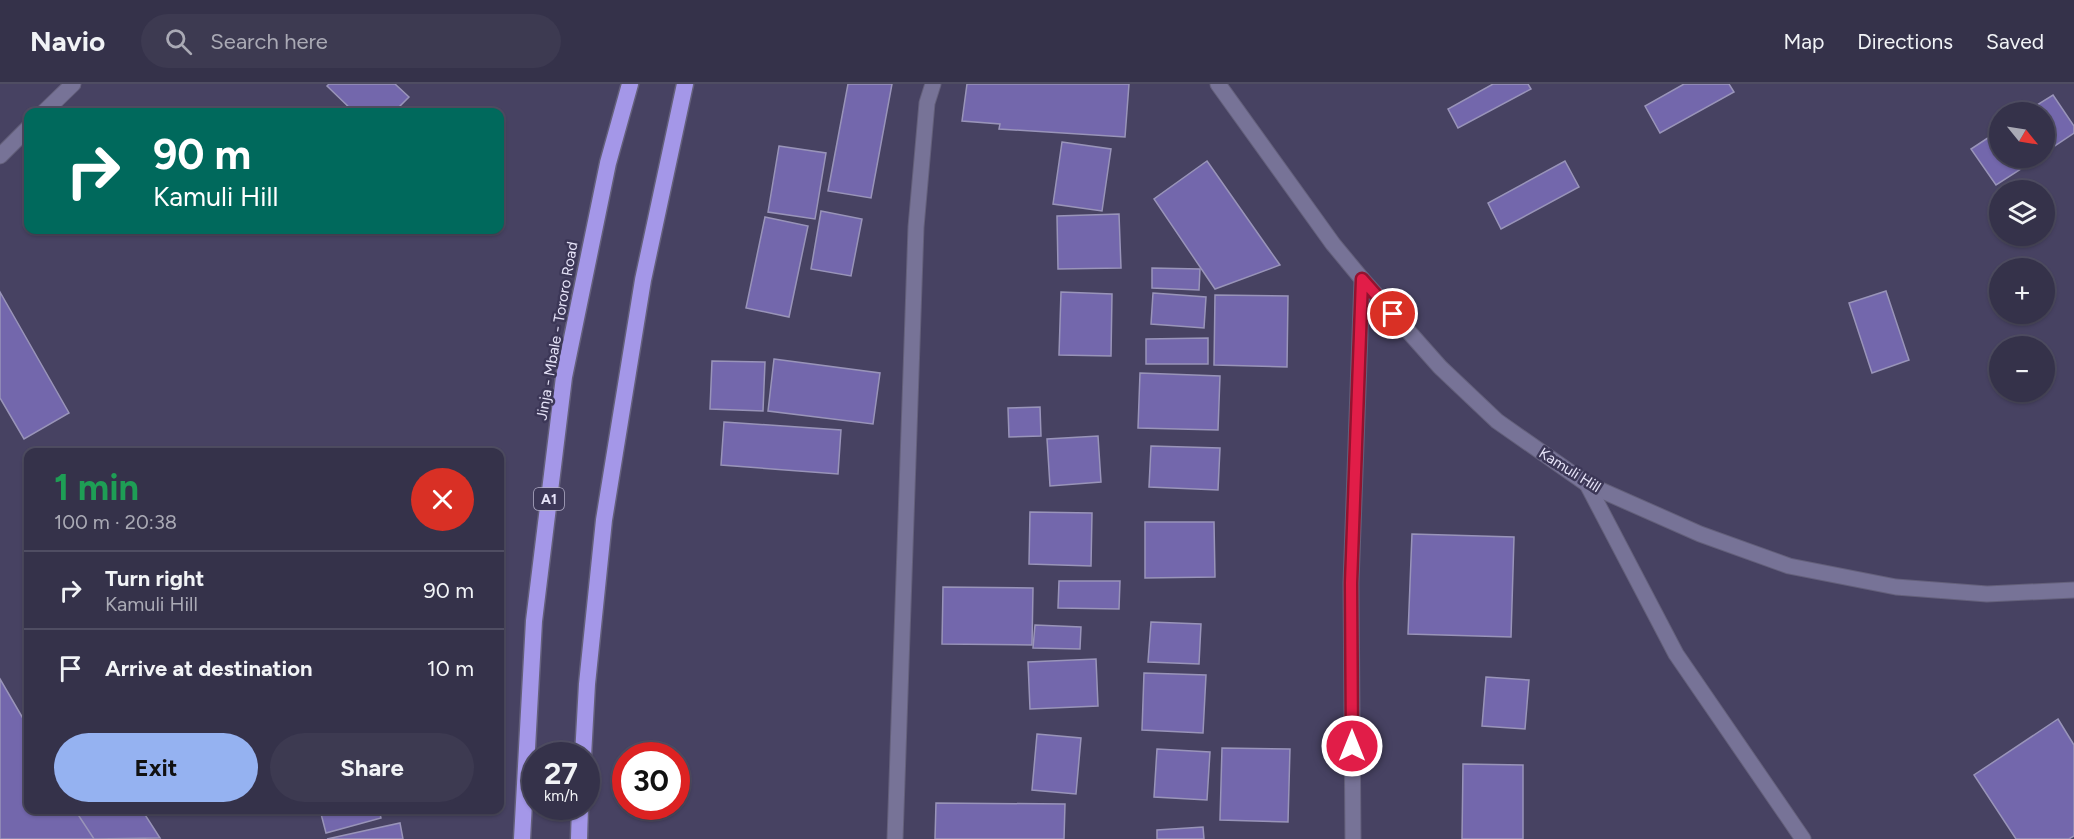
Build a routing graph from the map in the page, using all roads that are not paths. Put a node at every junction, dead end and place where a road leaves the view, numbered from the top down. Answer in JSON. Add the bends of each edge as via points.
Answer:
{"nodes":[{"id":1,"x":73,"y":84,"type":"edge"},
{"id":2,"x":630,"y":84,"type":"edge"},
{"id":3,"x":686,"y":84,"type":"edge"},
{"id":4,"x":933,"y":84,"type":"edge"},
{"id":5,"x":1218,"y":84,"type":"edge"},
{"id":6,"x":48,"y":108,"type":"edge"},
{"id":7,"x":24,"y":132,"type":"edge"},
{"id":8,"x":0,"y":156,"type":"edge"},
{"id":9,"x":1362,"y":279,"type":"junction"},
{"id":10,"x":1587,"y":484,"type":"junction"},
{"id":11,"x":2074,"y":590,"type":"edge"},
{"id":12,"x":584,"y":742,"type":"edge"},
{"id":13,"x":580,"y":820,"type":"edge"},
{"id":14,"x":522,"y":839,"type":"edge"},
{"id":15,"x":579,"y":839,"type":"edge"},
{"id":16,"x":895,"y":839,"type":"edge"},
{"id":17,"x":1353,"y":839,"type":"edge"},
{"id":18,"x":1803,"y":839,"type":"edge"}],
"edges":[{"from":1,"to":6,"type":"street"},
{"from":2,"to":14,"type":"highway","name":"Jinja - Mbale - Tororo Road","number":"A1","via":[[608,163],[564,376],[534,621]]},
{"from":3,"to":12,"type":"highway","via":[[643,280],[604,520]]},
{"from":4,"to":16,"type":"street","via":[[927,103],[916,227]]},
{"from":5,"to":9,"type":"street","name":"Kamuli Hill"},
{"from":7,"to":8,"type":"street"},
{"from":9,"to":10,"type":"street","name":"Kamuli Hill","via":[[1440,367],[1497,421]]},
{"from":9,"to":17,"type":"street","via":[[1351,583]]},
{"from":10,"to":11,"type":"street","name":"Kamuli Hill","via":[[1700,534],[1790,566],[1896,587],[1987,594]]},
{"from":10,"to":18,"type":"street","via":[[1676,654]]},
{"from":13,"to":15,"type":"highway"}]}
